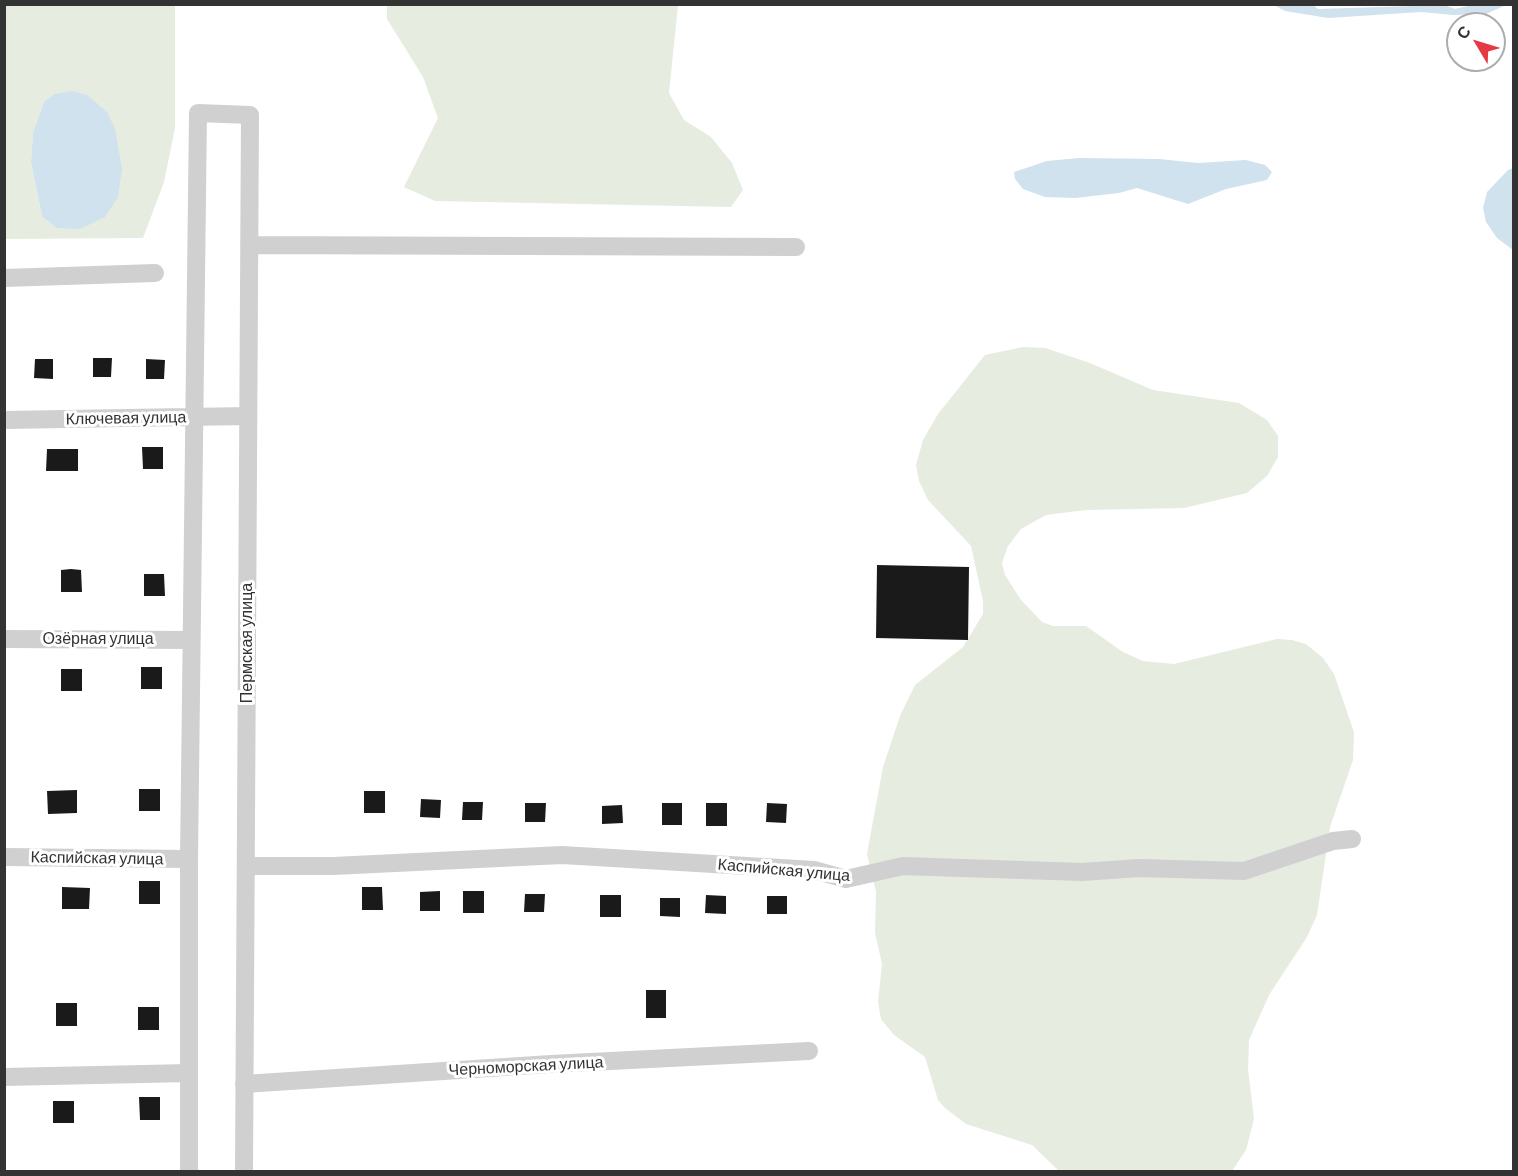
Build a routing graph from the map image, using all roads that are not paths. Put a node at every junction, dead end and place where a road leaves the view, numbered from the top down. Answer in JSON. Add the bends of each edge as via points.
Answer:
{"nodes":[{"id":1,"x":249,"y":245,"type":"junction"},
{"id":2,"x":796,"y":247,"type":"dead end"},
{"id":3,"x":155,"y":273,"type":"dead end"},
{"id":4,"x":4,"y":278,"type":"edge"},
{"id":5,"x":248,"y":416,"type":"junction"},
{"id":6,"x":194,"y":417,"type":"junction"},
{"id":7,"x":4,"y":420,"type":"edge"},
{"id":8,"x":4,"y":639,"type":"edge"},
{"id":9,"x":191,"y":640,"type":"junction"},
{"id":10,"x":1352,"y":839,"type":"dead end"},
{"id":11,"x":4,"y":857,"type":"edge"},
{"id":12,"x":189,"y":859,"type":"junction"},
{"id":13,"x":246,"y":866,"type":"junction"},
{"id":14,"x":809,"y":1051,"type":"dead end"},
{"id":15,"x":189,"y":1073,"type":"junction"},
{"id":16,"x":4,"y":1077,"type":"edge"},
{"id":17,"x":244,"y":1084,"type":"junction"},
{"id":18,"x":189,"y":1172,"type":"edge"},
{"id":19,"x":244,"y":1172,"type":"edge"}],
"edges":[{"from":1,"to":2,"type":"street"},
{"from":1,"to":5,"type":"street","name":"Пермская улица"},
{"from":1,"to":6,"type":"street","name":"Пермская улица","via":[[250,115],[198,113]]},
{"from":3,"to":4,"type":"street"},
{"from":5,"to":6,"type":"street","name":"Ключевая улица"},
{"from":5,"to":13,"type":"street","name":"Пермская улица"},
{"from":6,"to":7,"type":"street","name":"Ключевая улица"},
{"from":6,"to":9,"type":"street"},
{"from":8,"to":9,"type":"street","name":"Озёрная улица"},
{"from":9,"to":12,"type":"street"},
{"from":10,"to":13,"type":"street","name":"Каспийская улица","via":[[1333,841],[1244,871],[1139,868],[1082,872],[903,866],[846,879],[813,870],[562,855],[333,866]]},
{"from":11,"to":12,"type":"street","name":"Каспийская улица"},
{"from":12,"to":15,"type":"street"},
{"from":13,"to":17,"type":"street","name":"Пермская улица"},
{"from":14,"to":17,"type":"street","name":"Черноморская улица"},
{"from":15,"to":16,"type":"street"},
{"from":15,"to":18,"type":"street"},
{"from":17,"to":19,"type":"street","name":"Пермская улица"}]}
